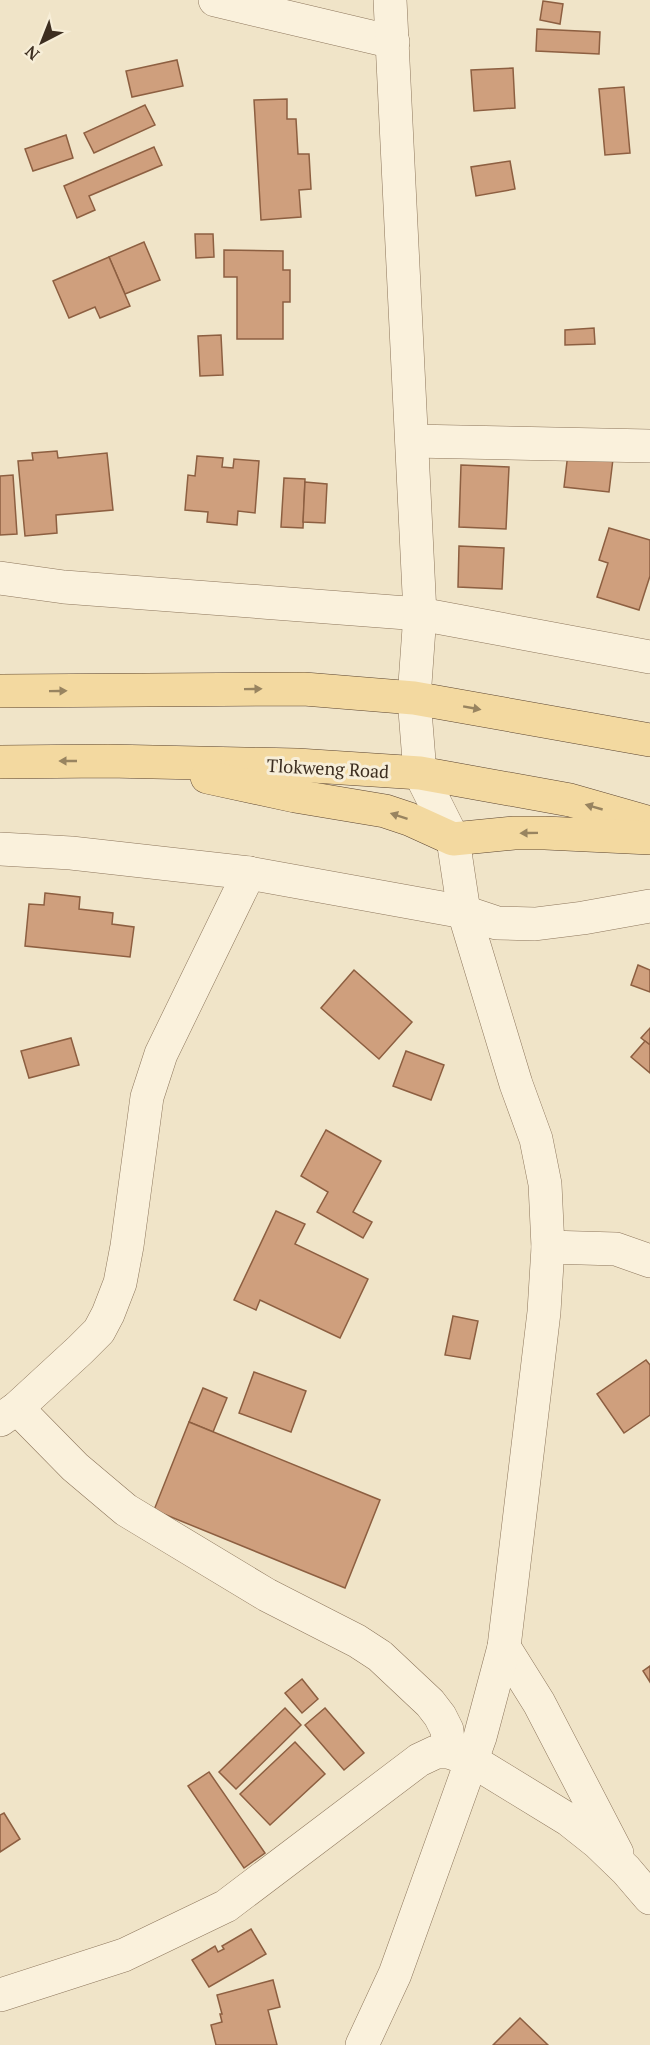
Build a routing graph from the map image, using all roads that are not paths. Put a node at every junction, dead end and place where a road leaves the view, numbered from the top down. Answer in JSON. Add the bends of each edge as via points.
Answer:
{"nodes":[{"id":1,"x":215,"y":0,"type":"edge"},
{"id":2,"x":390,"y":0,"type":"edge"},
{"id":3,"x":393,"y":42,"type":"junction"},
{"id":4,"x":412,"y":441,"type":"junction"},
{"id":5,"x":650,"y":446,"type":"edge"},
{"id":6,"x":0,"y":578,"type":"edge"},
{"id":7,"x":420,"y":614,"type":"junction"},
{"id":8,"x":650,"y":657,"type":"edge"},
{"id":9,"x":0,"y":691,"type":"edge"},
{"id":10,"x":414,"y":698,"type":"junction"},
{"id":11,"x":650,"y":740,"type":"edge"},
{"id":12,"x":108,"y":761,"type":"junction"},
{"id":13,"x":0,"y":762,"type":"edge"},
{"id":14,"x":420,"y":773,"type":"junction"},
{"id":15,"x":650,"y":823,"type":"edge"},
{"id":16,"x":650,"y":838,"type":"edge"},
{"id":17,"x":453,"y":839,"type":"junction"},
{"id":18,"x":0,"y":849,"type":"edge"},
{"id":19,"x":249,"y":873,"type":"junction"},
{"id":20,"x":650,"y":906,"type":"edge"},
{"id":21,"x":464,"y":912,"type":"junction"},
{"id":22,"x":548,"y":1247,"type":"junction"},
{"id":23,"x":650,"y":1260,"type":"edge"},
{"id":24,"x":8,"y":1414,"type":"edge"},
{"id":25,"x":504,"y":1647,"type":"junction"},
{"id":26,"x":460,"y":1756,"type":"junction"},
{"id":27,"x":626,"y":1870,"type":"junction"},
{"id":28,"x":650,"y":1898,"type":"edge"},
{"id":29,"x":0,"y":1995,"type":"edge"},
{"id":30,"x":362,"y":2045,"type":"edge"}],
"edges":[{"from":1,"to":3,"type":"street"},
{"from":2,"to":3,"type":"street"},
{"from":3,"to":4,"type":"street"},
{"from":4,"to":5,"type":"street"},
{"from":4,"to":7,"type":"street"},
{"from":6,"to":7,"type":"street","via":[[86,589]]},
{"from":7,"to":8,"type":"street"},
{"from":7,"to":10,"type":"street"},
{"from":9,"to":10,"type":"main road","one_way":true,"via":[[304,688]]},
{"from":10,"to":11,"type":"main road","one_way":true},
{"from":10,"to":14,"type":"street"},
{"from":12,"to":13,"type":"main road","name":"Tlokweng Road","one_way":true},
{"from":12,"to":14,"type":"main road","name":"Tlokweng Road","via":[[297,765]]},
{"from":17,"to":12,"type":"main road","one_way":true,"via":[[385,811],[219,781],[171,766]]},
{"from":15,"to":14,"type":"main road","name":"Tlokweng Road","one_way":true,"via":[[570,800]]},
{"from":14,"to":17,"type":"street"},
{"from":16,"to":17,"type":"main road","one_way":true,"via":[[514,833]]},
{"from":17,"to":21,"type":"street"},
{"from":18,"to":19,"type":"street"},
{"from":19,"to":21,"type":"street"},
{"from":19,"to":24,"type":"street","via":[[161,1054],[147,1097],[126,1255],[108,1314],[87,1344]]},
{"from":20,"to":21,"type":"street","via":[[535,924],[497,923]]},
{"from":21,"to":22,"type":"street","via":[[536,1139],[545,1184]]},
{"from":22,"to":23,"type":"street","via":[[616,1249]]},
{"from":22,"to":25,"type":"street","via":[[544,1311]]},
{"from":24,"to":26,"type":"street","via":[[126,1510],[258,1590],[380,1656],[440,1716]]},
{"from":25,"to":26,"type":"street","via":[[486,1716]]},
{"from":25,"to":27,"type":"street","via":[[554,1730]]},
{"from":26,"to":27,"type":"street","via":[[569,1820]]},
{"from":26,"to":29,"type":"street","via":[[436,1752],[419,1760],[226,1906],[124,1955]]},
{"from":26,"to":30,"type":"street","via":[[395,1974]]},
{"from":27,"to":28,"type":"street"}]}
